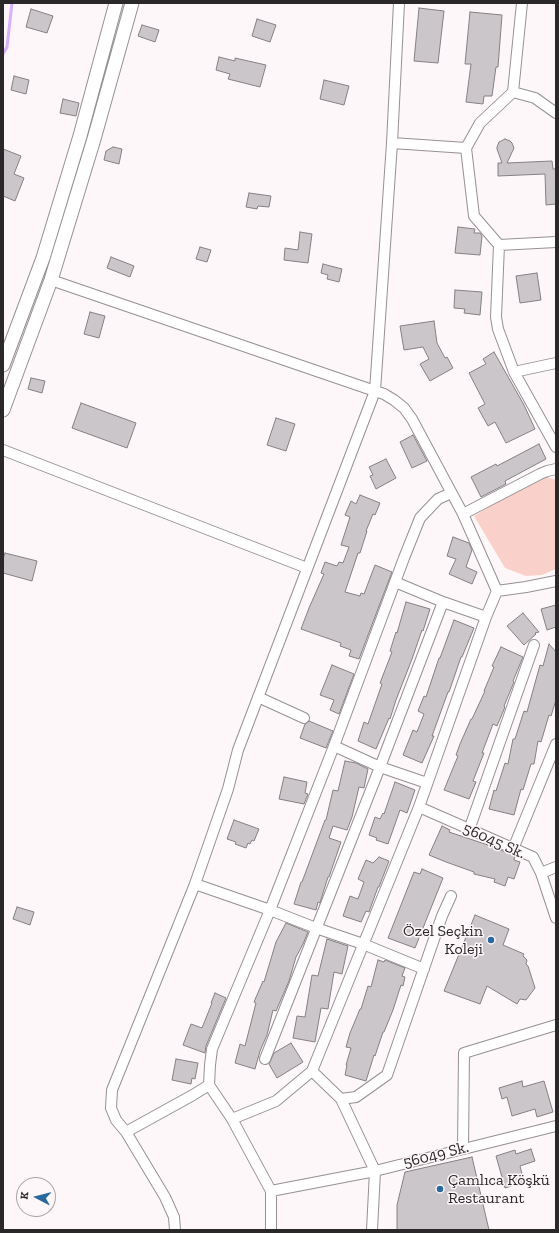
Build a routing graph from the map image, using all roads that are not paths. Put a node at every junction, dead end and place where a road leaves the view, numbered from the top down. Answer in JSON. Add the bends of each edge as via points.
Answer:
{"nodes":[{"id":1,"x":116,"y":3,"type":"edge"},
{"id":2,"x":132,"y":3,"type":"edge"},
{"id":3,"x":399,"y":3,"type":"edge"},
{"id":4,"x":522,"y":3,"type":"edge"},
{"id":5,"x":513,"y":92,"type":"junction"},
{"id":6,"x":556,"y":113,"type":"edge"},
{"id":7,"x":392,"y":143,"type":"junction"},
{"id":8,"x":466,"y":148,"type":"junction"},
{"id":9,"x":556,"y":242,"type":"edge"},
{"id":10,"x":499,"y":245,"type":"junction"},
{"id":11,"x":51,"y":280,"type":"junction"},
{"id":12,"x":556,"y":363,"type":"edge"},
{"id":13,"x":3,"y":365,"type":"edge"},
{"id":14,"x":514,"y":372,"type":"junction"},
{"id":15,"x":375,"y":391,"type":"junction"},
{"id":16,"x":3,"y":410,"type":"edge"},
{"id":17,"x":556,"y":447,"type":"edge"},
{"id":18,"x":3,"y":450,"type":"edge"},
{"id":19,"x":556,"y":469,"type":"edge"},
{"id":20,"x":451,"y":492,"type":"junction"},
{"id":21,"x":463,"y":514,"type":"junction"},
{"id":22,"x":307,"y":568,"type":"junction"},
{"id":23,"x":556,"y":581,"type":"edge"},
{"id":24,"x":395,"y":582,"type":"junction"},
{"id":25,"x":497,"y":591,"type":"junction"},
{"id":26,"x":443,"y":602,"type":"junction"},
{"id":27,"x":486,"y":617,"type":"junction"},
{"id":28,"x":534,"y":645,"type":"dead end"},
{"id":29,"x":258,"y":697,"type":"junction"},
{"id":30,"x":304,"y":718,"type":"dead end"},
{"id":31,"x":334,"y":746,"type":"junction"},
{"id":32,"x":555,"y":750,"type":"edge"},
{"id":33,"x":380,"y":767,"type":"junction"},
{"id":34,"x":427,"y":783,"type":"junction"},
{"id":35,"x":419,"y":807,"type":"junction"},
{"id":36,"x":469,"y":830,"type":"junction"},
{"id":37,"x":513,"y":849,"type":"junction"},
{"id":38,"x":556,"y":867,"type":"edge"},
{"id":39,"x":541,"y":873,"type":"junction"},
{"id":40,"x":196,"y":884,"type":"junction"},
{"id":41,"x":451,"y":896,"type":"dead end"},
{"id":42,"x":270,"y":910,"type":"junction"},
{"id":43,"x":556,"y":918,"type":"edge"},
{"id":44,"x":316,"y":928,"type":"junction"},
{"id":45,"x":363,"y":944,"type":"junction"},
{"id":46,"x":424,"y":969,"type":"junction"},
{"id":47,"x":556,"y":1025,"type":"edge"},
{"id":48,"x":265,"y":1059,"type":"dead end"},
{"id":49,"x":312,"y":1071,"type":"junction"},
{"id":50,"x":209,"y":1085,"type":"junction"},
{"id":51,"x":341,"y":1099,"type":"junction"},
{"id":52,"x":232,"y":1118,"type":"junction"},
{"id":53,"x":556,"y":1126,"type":"edge"},
{"id":54,"x":126,"y":1132,"type":"junction"},
{"id":55,"x":463,"y":1149,"type":"junction"},
{"id":56,"x":375,"y":1171,"type":"junction"},
{"id":57,"x":271,"y":1192,"type":"junction"},
{"id":58,"x":175,"y":1230,"type":"edge"},
{"id":59,"x":271,"y":1230,"type":"edge"},
{"id":60,"x":372,"y":1230,"type":"edge"}],
"edges":[{"from":1,"to":13,"type":"main road","via":[[43,258]]},
{"from":2,"to":11,"type":"main road"},
{"from":3,"to":7,"type":"street"},
{"from":4,"to":5,"type":"street"},
{"from":5,"to":6,"type":"street","via":[[535,98]]},
{"from":5,"to":8,"type":"street","via":[[480,123]]},
{"from":7,"to":8,"type":"street"},
{"from":7,"to":15,"type":"street"},
{"from":8,"to":10,"type":"street","via":[[474,216]]},
{"from":9,"to":10,"type":"street"},
{"from":10,"to":14,"type":"street","via":[[496,317]]},
{"from":11,"to":15,"type":"street"},
{"from":11,"to":16,"type":"main road"},
{"from":12,"to":14,"type":"street"},
{"from":14,"to":17,"type":"street"},
{"from":15,"to":20,"type":"street","via":[[404,408]]},
{"from":15,"to":22,"type":"street"},
{"from":18,"to":22,"type":"street"},
{"from":19,"to":21,"type":"street","via":[[540,474]]},
{"from":20,"to":21,"type":"street"},
{"from":20,"to":24,"type":"street","via":[[438,500],[420,518]]},
{"from":21,"to":25,"type":"street"},
{"from":22,"to":29,"type":"street"},
{"from":23,"to":25,"type":"street"},
{"from":24,"to":26,"type":"street"},
{"from":24,"to":31,"type":"street"},
{"from":25,"to":27,"type":"street"},
{"from":26,"to":27,"type":"street"},
{"from":26,"to":33,"type":"street"},
{"from":27,"to":34,"type":"street"},
{"from":28,"to":36,"type":"street"},
{"from":29,"to":30,"type":"street"},
{"from":29,"to":40,"type":"street","via":[[238,750],[228,789]]},
{"from":31,"to":33,"type":"street"},
{"from":31,"to":42,"type":"street"},
{"from":32,"to":37,"type":"street"},
{"from":33,"to":34,"type":"street"},
{"from":33,"to":44,"type":"street"},
{"from":34,"to":35,"type":"street"},
{"from":35,"to":36,"type":"street","name":"56045 Sk."},
{"from":35,"to":45,"type":"street"},
{"from":36,"to":37,"type":"street","name":"56045 Sk."},
{"from":37,"to":39,"type":"street","name":"56045 Sk.","via":[[533,857]]},
{"from":38,"to":39,"type":"street"},
{"from":39,"to":43,"type":"street","name":"56045 Sk."},
{"from":40,"to":42,"type":"street"},
{"from":40,"to":54,"type":"street","via":[[112,1090],[111,1108],[116,1120]]},
{"from":41,"to":46,"type":"street"},
{"from":42,"to":44,"type":"street"},
{"from":42,"to":50,"type":"street","via":[[212,1049]]},
{"from":44,"to":45,"type":"street"},
{"from":44,"to":48,"type":"street"},
{"from":45,"to":46,"type":"street"},
{"from":45,"to":49,"type":"street"},
{"from":46,"to":51,"type":"street","via":[[387,1075],[356,1097]]},
{"from":47,"to":55,"type":"street","via":[[464,1053]]},
{"from":49,"to":51,"type":"street"},
{"from":49,"to":52,"type":"street","via":[[276,1101]]},
{"from":50,"to":52,"type":"street"},
{"from":50,"to":54,"type":"street"},
{"from":51,"to":56,"type":"street"},
{"from":52,"to":57,"type":"street"},
{"from":53,"to":55,"type":"street","name":"56049 Sk."},
{"from":54,"to":58,"type":"street","via":[[165,1197],[174,1217]]},
{"from":55,"to":56,"type":"street","name":"56049 Sk."},
{"from":56,"to":57,"type":"street","name":"56049 Sk."},
{"from":56,"to":60,"type":"street"},
{"from":57,"to":59,"type":"street"}]}
